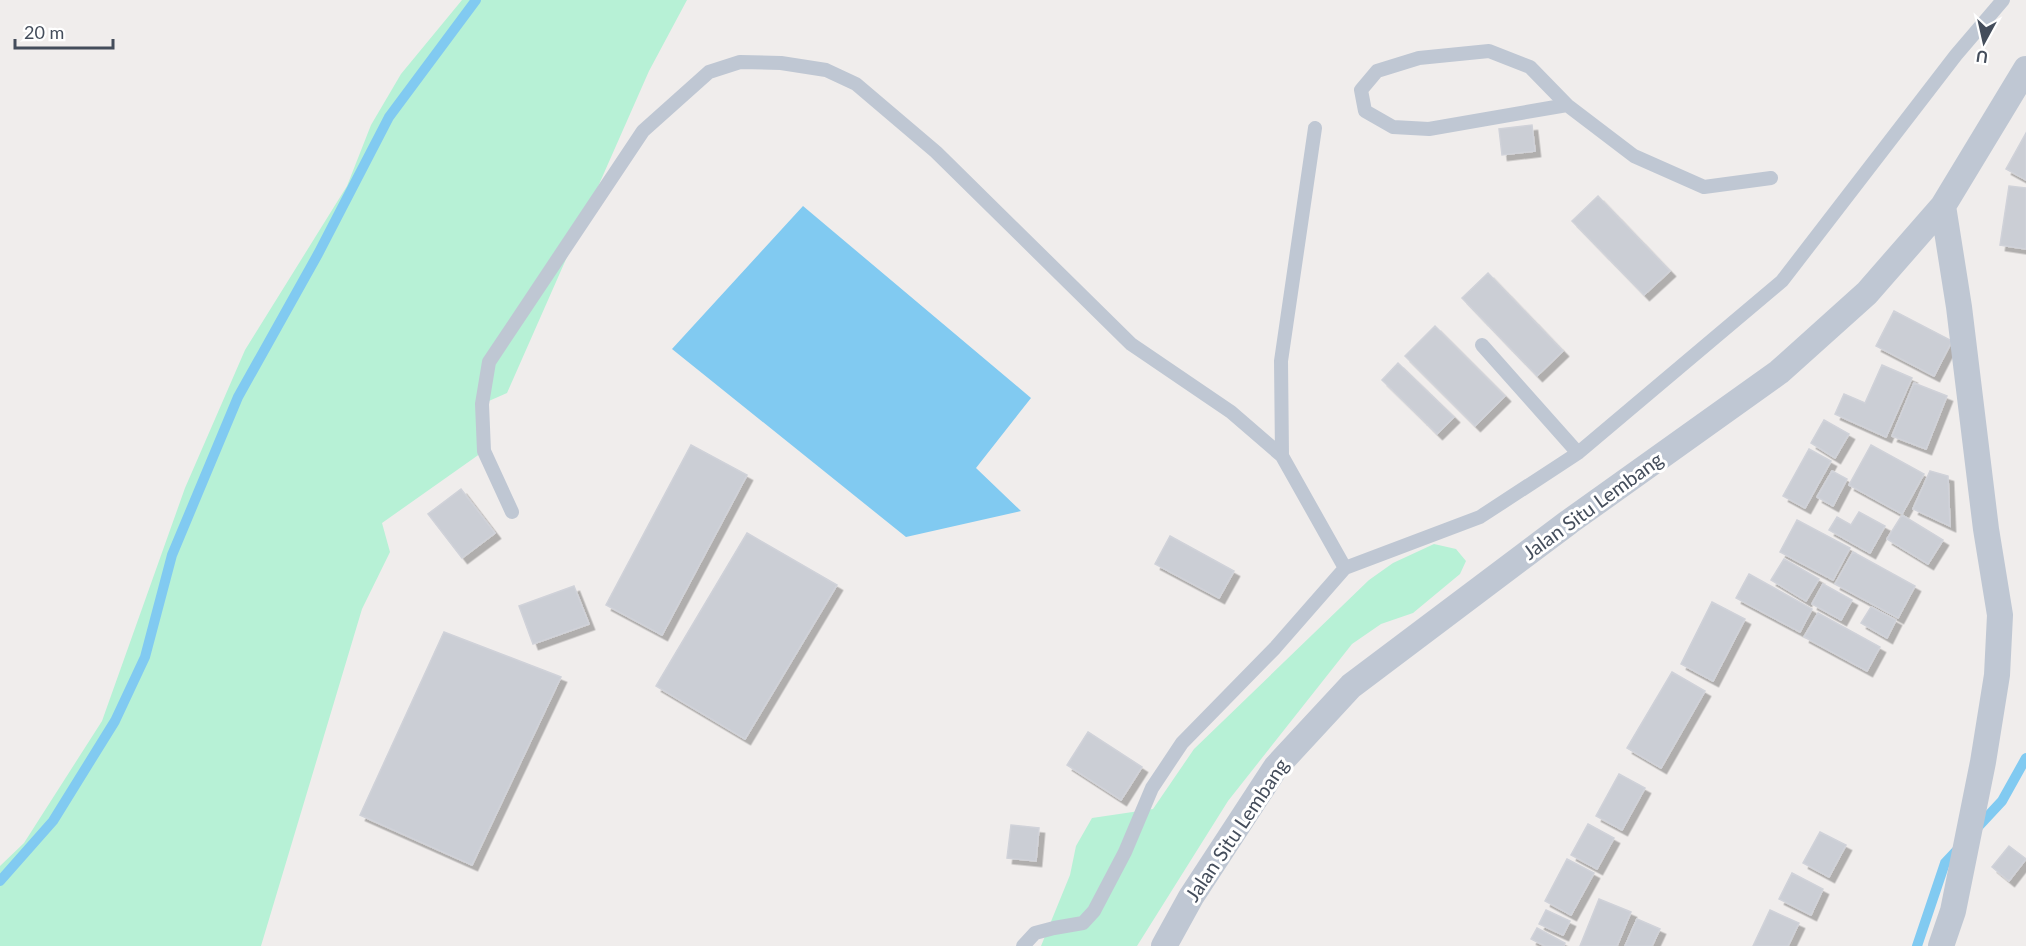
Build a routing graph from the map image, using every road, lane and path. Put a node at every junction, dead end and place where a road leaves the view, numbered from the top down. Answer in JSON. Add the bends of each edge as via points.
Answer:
{"nodes":[{"id":1,"x":2003,"y":0,"type":"edge"},
{"id":2,"x":2026,"y":69,"type":"edge"},
{"id":3,"x":1567,"y":105,"type":"junction"},
{"id":4,"x":1315,"y":128,"type":"dead end"},
{"id":5,"x":1771,"y":178,"type":"dead end"},
{"id":6,"x":1943,"y":206,"type":"junction"},
{"id":7,"x":1482,"y":345,"type":"dead end"},
{"id":8,"x":1578,"y":453,"type":"junction"},
{"id":9,"x":1282,"y":456,"type":"junction"},
{"id":10,"x":512,"y":512,"type":"dead end"},
{"id":11,"x":1345,"y":567,"type":"junction"},
{"id":12,"x":1023,"y":946,"type":"edge"},
{"id":13,"x":1164,"y":946,"type":"edge"},
{"id":14,"x":1941,"y":946,"type":"edge"}],
"edges":[{"from":1,"to":8,"type":"lane","via":[[1782,281]]},
{"from":2,"to":6,"type":"street","name":"Jalan Situ Lembang"},
{"from":3,"to":3,"type":"lane","via":[[1530,67],[1489,51],[1419,58],[1377,71],[1360,90],[1365,111],[1393,127],[1429,129]]},
{"from":3,"to":5,"type":"lane","via":[[1634,156],[1704,188]]},
{"from":4,"to":9,"type":"lane","via":[[1281,361]]},
{"from":6,"to":13,"type":"street","name":"Jalan Situ Lembang","via":[[1867,293],[1779,372],[1569,522],[1351,686],[1276,767],[1191,897]]},
{"from":6,"to":14,"type":"street","via":[[2000,615],[1998,675],[1953,911]]},
{"from":7,"to":8,"type":"lane"},
{"from":8,"to":11,"type":"lane","via":[[1480,517]]},
{"from":9,"to":10,"type":"lane","via":[[1232,412],[1131,344],[936,152],[856,84],[826,70],[740,62],[709,72],[643,130],[489,362],[482,404],[484,451]]},
{"from":9,"to":11,"type":"lane"},
{"from":11,"to":12,"type":"lane","via":[[1275,648],[1182,743],[1152,788],[1095,911],[1083,923],[1035,933]]}]}
